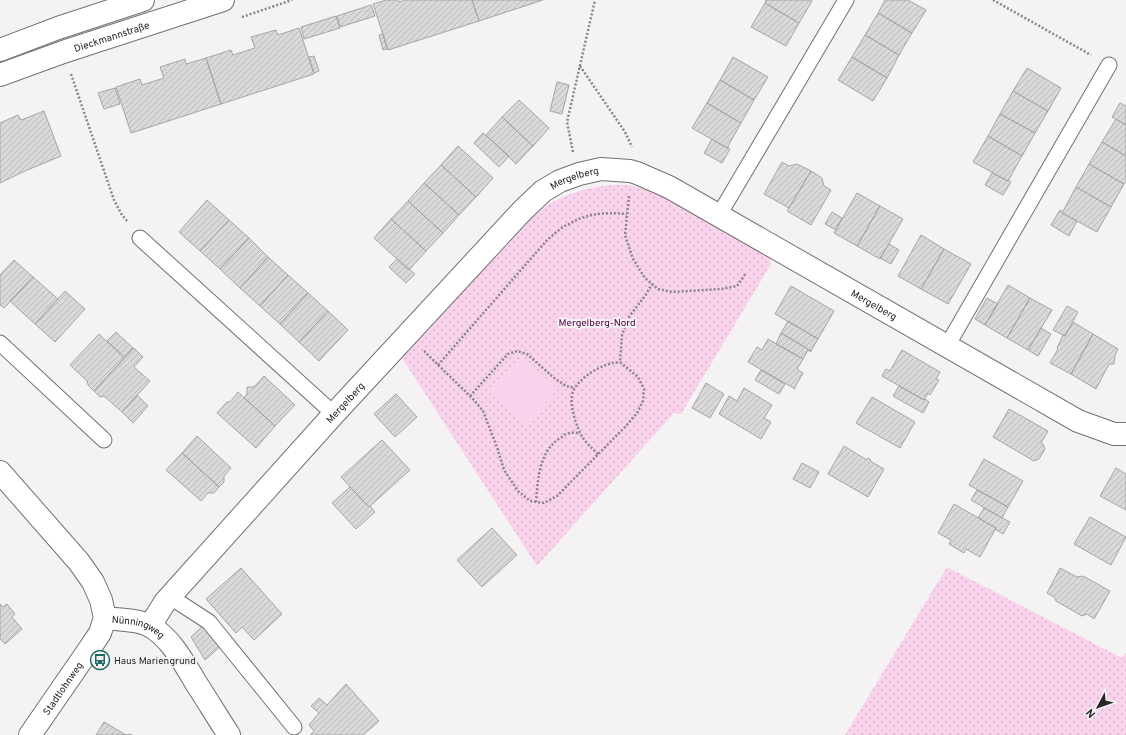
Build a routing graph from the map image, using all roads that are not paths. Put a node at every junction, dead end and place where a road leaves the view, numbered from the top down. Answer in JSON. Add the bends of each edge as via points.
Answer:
{"nodes":[{"id":1,"x":143,"y":0,"type":"edge"},
{"id":2,"x":223,"y":0,"type":"edge"},
{"id":3,"x":846,"y":0,"type":"edge"},
{"id":4,"x":0,"y":50,"type":"edge"},
{"id":5,"x":1109,"y":65,"type":"road end"},
{"id":6,"x":0,"y":75,"type":"edge"},
{"id":7,"x":719,"y":215,"type":"junction"},
{"id":8,"x":140,"y":238,"type":"road end"},
{"id":9,"x":0,"y":343,"type":"edge"},
{"id":10,"x":947,"y":346,"type":"junction"},
{"id":11,"x":334,"y":414,"type":"junction"},
{"id":12,"x":1126,"y":434,"type":"edge"},
{"id":13,"x":104,"y":440,"type":"dead end"},
{"id":14,"x":0,"y":472,"type":"edge"},
{"id":15,"x":169,"y":596,"type":"junction"},
{"id":16,"x":105,"y":618,"type":"junction"},
{"id":17,"x":150,"y":626,"type":"junction"},
{"id":18,"x":294,"y":727,"type":"dead end"},
{"id":19,"x":30,"y":735,"type":"edge"},
{"id":20,"x":229,"y":735,"type":"edge"}],
"edges":[{"from":1,"to":4,"type":"street"},
{"from":2,"to":6,"type":"street","name":"Dieckmannstraße"},
{"from":3,"to":7,"type":"lane"},
{"from":5,"to":10,"type":"lane"},
{"from":7,"to":10,"type":"street","name":"Mergelberg"},
{"from":7,"to":11,"type":"street","name":"Mergelberg","via":[[669,187],[630,171],[601,170],[560,181],[544,191],[522,211]]},
{"from":8,"to":11,"type":"lane"},
{"from":9,"to":13,"type":"lane"},
{"from":10,"to":12,"type":"street","name":"Mergelberg","via":[[1078,420],[1114,434]]},
{"from":11,"to":15,"type":"street","name":"Mergelberg"},
{"from":14,"to":16,"type":"street","name":"Nünningweg","via":[[93,582]]},
{"from":15,"to":17,"type":"street","name":"Mergelberg"},
{"from":15,"to":18,"type":"lane","via":[[209,622]]},
{"from":16,"to":17,"type":"street","name":"Nünningweg","via":[[139,622]]},
{"from":16,"to":19,"type":"street","name":"Stadtlohnweg","via":[[100,633]]},
{"from":17,"to":20,"type":"street","name":"Nünningweg","via":[[160,633],[179,656]]}]}
